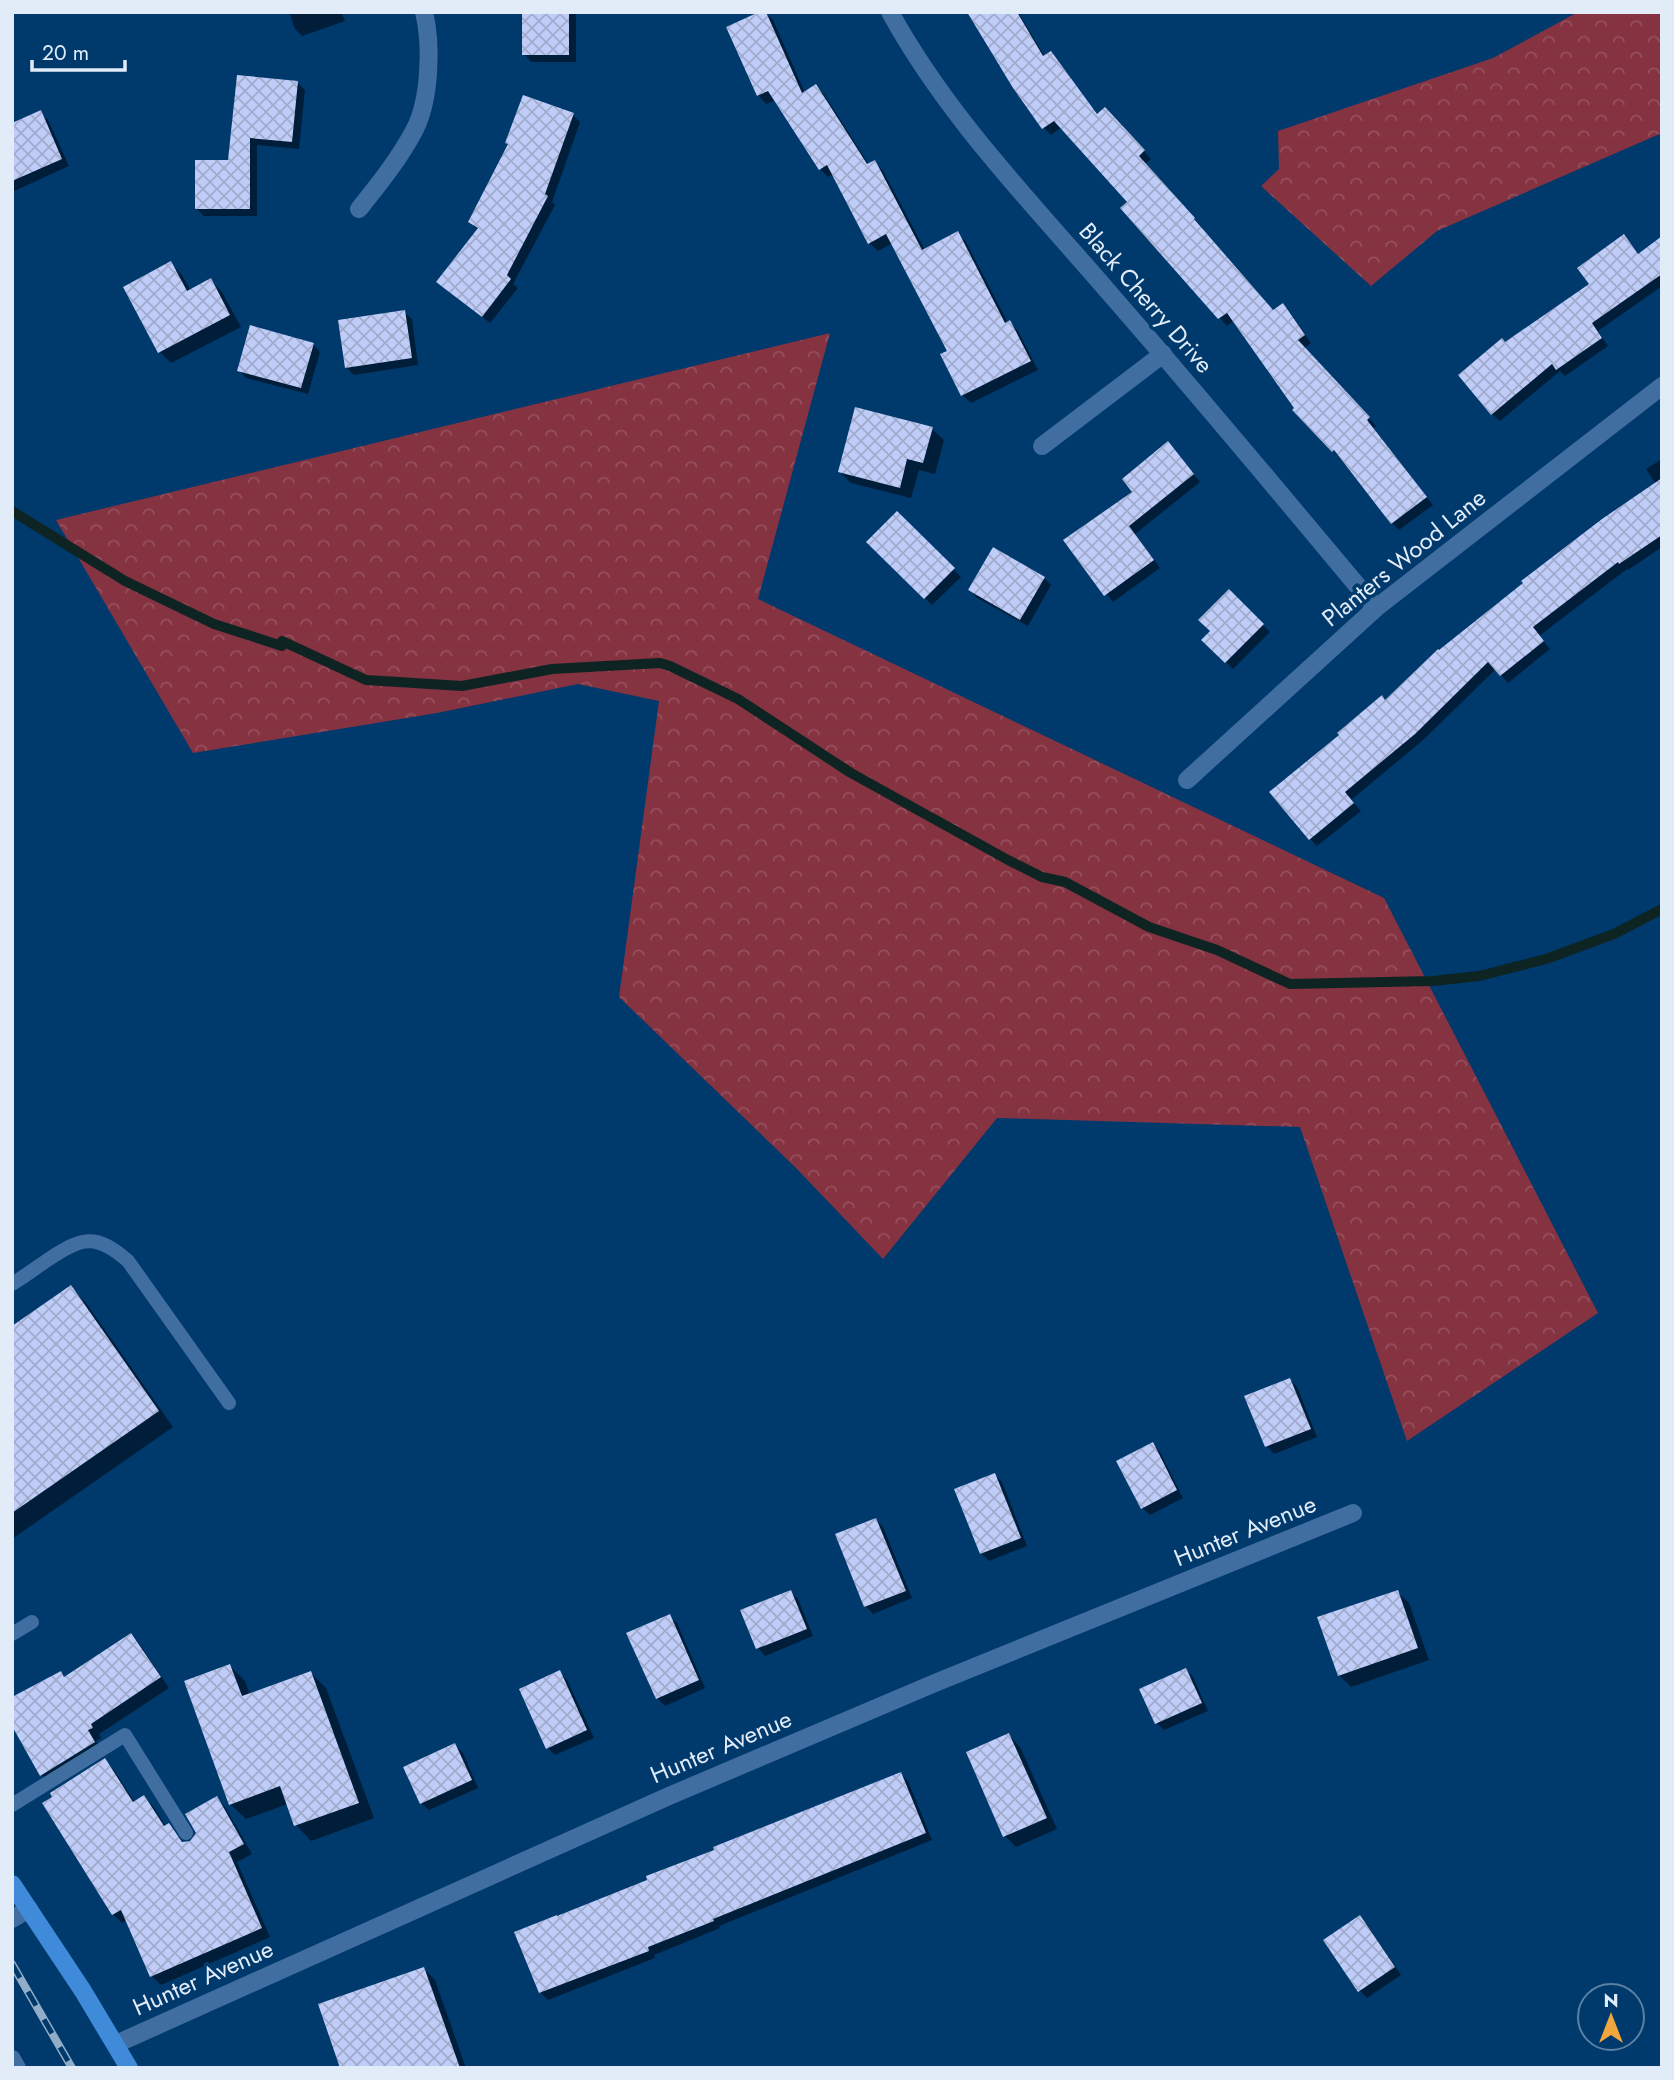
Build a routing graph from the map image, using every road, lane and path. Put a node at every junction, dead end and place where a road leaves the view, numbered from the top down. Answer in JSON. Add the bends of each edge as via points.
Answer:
{"nodes":[{"id":1,"x":424,"y":12,"type":"edge"},
{"id":2,"x":890,"y":12,"type":"edge"},
{"id":3,"x":359,"y":209,"type":"dead end"},
{"id":4,"x":1163,"y":354,"type":"junction"},
{"id":5,"x":1662,"y":386,"type":"edge"},
{"id":6,"x":1042,"y":446,"type":"dead end"},
{"id":7,"x":1376,"y":608,"type":"junction"},
{"id":8,"x":1187,"y":780,"type":"dead end"},
{"id":9,"x":12,"y":1284,"type":"edge"},
{"id":10,"x":229,"y":1403,"type":"dead end"},
{"id":11,"x":1353,"y":1513,"type":"dead end"},
{"id":12,"x":32,"y":1622,"type":"dead end"},
{"id":13,"x":12,"y":1634,"type":"edge"},
{"id":14,"x":12,"y":1805,"type":"edge"},
{"id":15,"x":186,"y":1833,"type":"dead end"},
{"id":16,"x":12,"y":1884,"type":"edge"},
{"id":17,"x":29,"y":1909,"type":"junction"},
{"id":18,"x":12,"y":1919,"type":"edge"},
{"id":19,"x":116,"y":2044,"type":"junction"},
{"id":20,"x":12,"y":2059,"type":"edge"},
{"id":21,"x":18,"y":2068,"type":"edge"},
{"id":22,"x":129,"y":2068,"type":"edge"}],
"edges":[{"from":1,"to":3,"type":"street","via":[[429,55],[416,127]]},
{"from":2,"to":4,"type":"street","name":"Black Cherry Drive","via":[[945,100]]},
{"from":4,"to":6,"type":"street"},
{"from":4,"to":7,"type":"street","name":"Black Cherry Drive"},
{"from":5,"to":7,"type":"street","name":"Planters Wood Lane"},
{"from":7,"to":8,"type":"street","name":"Planters Wood Lane"},
{"from":9,"to":10,"type":"lane","via":[[72,1244],[99,1242],[113,1249],[128,1261]]},
{"from":11,"to":19,"type":"street","name":"Hunter Avenue","via":[[669,1796]]},
{"from":12,"to":13,"type":"lane"},
{"from":14,"to":15,"type":"lane","via":[[125,1735]]},
{"from":16,"to":17,"type":"main road"},
{"from":17,"to":18,"type":"street"},
{"from":17,"to":19,"type":"main road"},
{"from":19,"to":22,"type":"main road"},
{"from":20,"to":21,"type":"street"}]}
